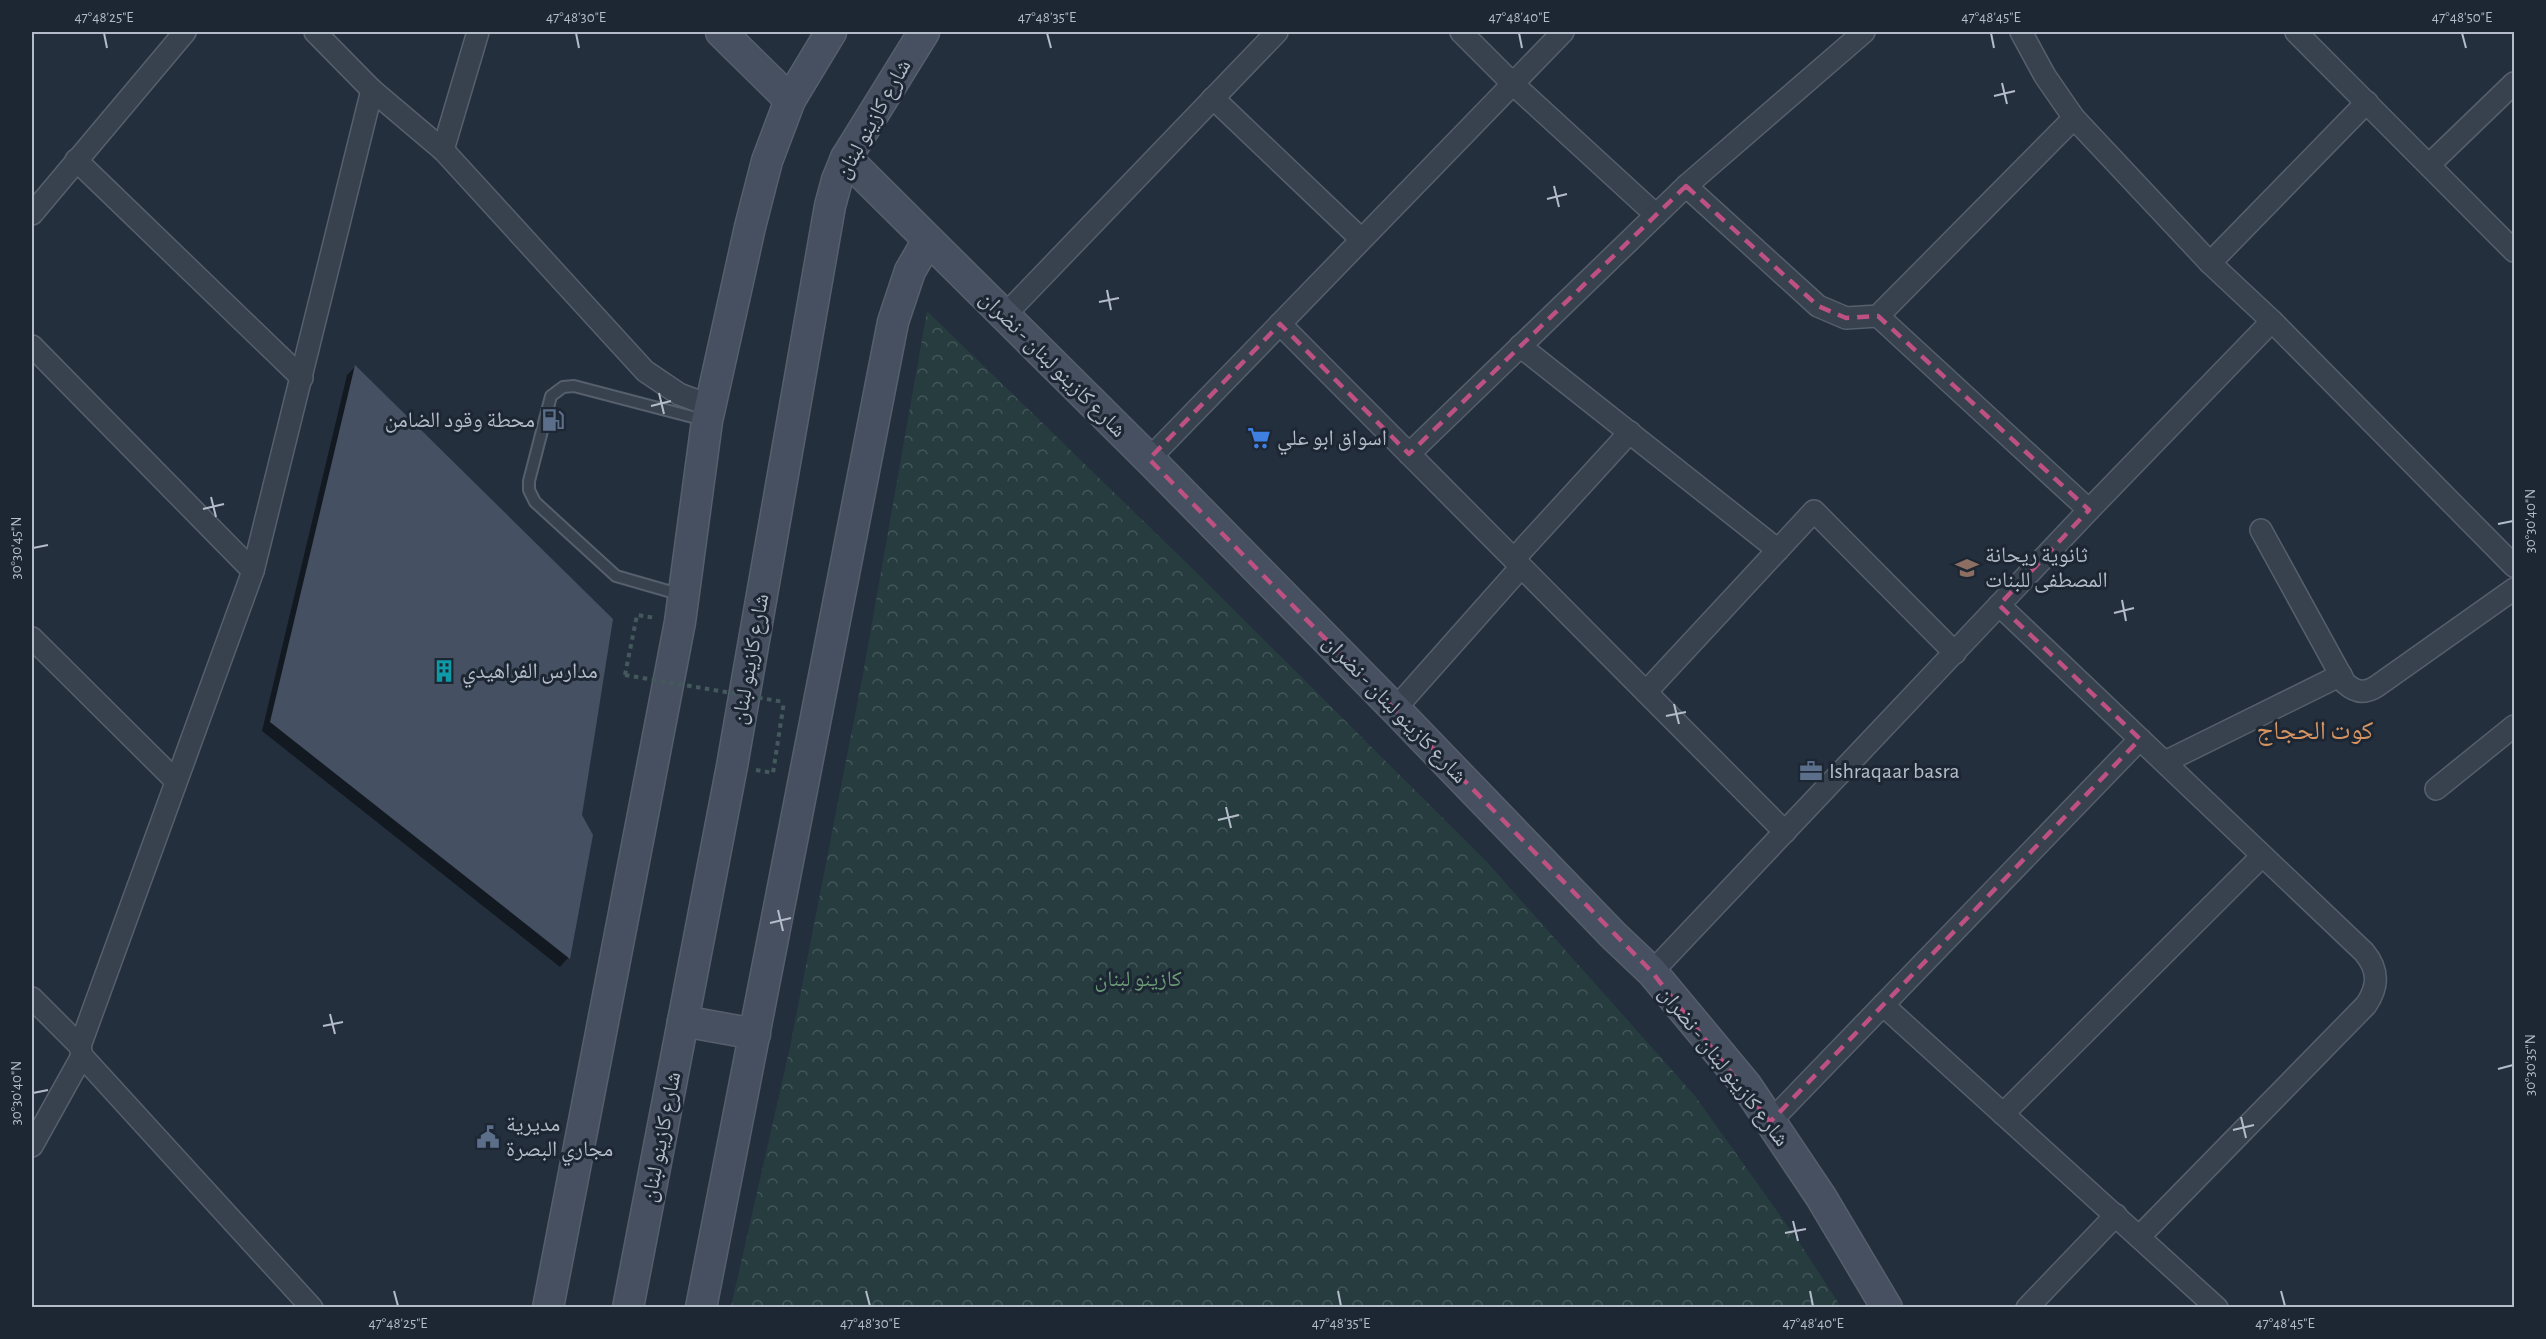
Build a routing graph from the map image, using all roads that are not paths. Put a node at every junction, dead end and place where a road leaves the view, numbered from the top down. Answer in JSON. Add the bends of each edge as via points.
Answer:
{"nodes":[{"id":1,"x":185,"y":32,"type":"edge"},
{"id":2,"x":315,"y":32,"type":"edge"},
{"id":3,"x":478,"y":32,"type":"edge"},
{"id":4,"x":721,"y":32,"type":"edge"},
{"id":5,"x":831,"y":32,"type":"edge"},
{"id":6,"x":924,"y":32,"type":"edge"},
{"id":7,"x":1277,"y":32,"type":"edge"},
{"id":8,"x":1461,"y":32,"type":"edge"},
{"id":9,"x":1563,"y":32,"type":"edge"},
{"id":10,"x":1864,"y":32,"type":"edge"},
{"id":11,"x":2021,"y":32,"type":"edge"},
{"id":12,"x":2296,"y":32,"type":"edge"},
{"id":13,"x":2514,"y":83,"type":"edge"},
{"id":14,"x":1513,"y":84,"type":"junction"},
{"id":15,"x":372,"y":90,"type":"junction"},
{"id":16,"x":1213,"y":98,"type":"junction"},
{"id":17,"x":790,"y":100,"type":"junction"},
{"id":18,"x":2367,"y":102,"type":"junction"},
{"id":19,"x":2074,"y":118,"type":"junction"},
{"id":20,"x":442,"y":150,"type":"junction"},
{"id":21,"x":846,"y":158,"type":"junction"},
{"id":22,"x":76,"y":160,"type":"junction"},
{"id":23,"x":2429,"y":165,"type":"junction"},
{"id":24,"x":1686,"y":186,"type":"junction"},
{"id":25,"x":32,"y":214,"type":"edge"},
{"id":26,"x":1656,"y":215,"type":"junction"},
{"id":27,"x":1362,"y":239,"type":"junction"},
{"id":28,"x":928,"y":240,"type":"junction"},
{"id":29,"x":2514,"y":251,"type":"edge"},
{"id":30,"x":2210,"y":263,"type":"junction"},
{"id":31,"x":1004,"y":316,"type":"junction"},
{"id":32,"x":1878,"y":316,"type":"junction"},
{"id":33,"x":2272,"y":321,"type":"junction"},
{"id":34,"x":1280,"y":324,"type":"junction"},
{"id":35,"x":32,"y":346,"type":"edge"},
{"id":36,"x":1520,"y":346,"type":"junction"},
{"id":37,"x":302,"y":378,"type":"junction"},
{"id":38,"x":709,"y":413,"type":"junction"},
{"id":39,"x":1630,"y":432,"type":"junction"},
{"id":40,"x":1409,"y":454,"type":"junction"},
{"id":41,"x":1149,"y":459,"type":"junction"},
{"id":42,"x":2089,"y":510,"type":"junction"},
{"id":43,"x":2261,"y":530,"type":"dead end"},
{"id":44,"x":1778,"y":550,"type":"junction"},
{"id":45,"x":1518,"y":563,"type":"junction"},
{"id":46,"x":2514,"y":567,"type":"edge"},
{"id":47,"x":253,"y":571,"type":"junction"},
{"id":48,"x":2514,"y":590,"type":"edge"},
{"id":49,"x":685,"y":595,"type":"junction"},
{"id":50,"x":2000,"y":605,"type":"junction"},
{"id":51,"x":32,"y":638,"type":"edge"},
{"id":52,"x":1955,"y":653,"type":"junction"},
{"id":53,"x":2341,"y":675,"type":"junction"},
{"id":54,"x":1646,"y":692,"type":"junction"},
{"id":55,"x":1395,"y":709,"type":"junction"},
{"id":56,"x":2514,"y":726,"type":"edge"},
{"id":57,"x":2140,"y":739,"type":"junction"},
{"id":58,"x":2164,"y":762,"type":"junction"},
{"id":59,"x":176,"y":781,"type":"junction"},
{"id":60,"x":2436,"y":789,"type":"dead end"},
{"id":61,"x":1785,"y":832,"type":"junction"},
{"id":62,"x":2262,"y":855,"type":"junction"},
{"id":63,"x":1652,"y":972,"type":"junction"},
{"id":64,"x":32,"y":998,"type":"edge"},
{"id":65,"x":1883,"y":1005,"type":"junction"},
{"id":66,"x":683,"y":1020,"type":"junction"},
{"id":67,"x":755,"y":1034,"type":"junction"},
{"id":68,"x":81,"y":1051,"type":"junction"},
{"id":69,"x":2004,"y":1114,"type":"junction"},
{"id":70,"x":1770,"y":1122,"type":"junction"},
{"id":71,"x":32,"y":1146,"type":"edge"},
{"id":72,"x":2116,"y":1215,"type":"junction"},
{"id":73,"x":2139,"y":1238,"type":"junction"},
{"id":74,"x":312,"y":1308,"type":"edge"},
{"id":75,"x":548,"y":1308,"type":"edge"},
{"id":76,"x":628,"y":1308,"type":"edge"},
{"id":77,"x":702,"y":1308,"type":"edge"},
{"id":78,"x":1887,"y":1308,"type":"edge"},
{"id":79,"x":2027,"y":1308,"type":"edge"},
{"id":80,"x":2217,"y":1308,"type":"edge"}],
"edges":[{"from":1,"to":22,"type":"street"},
{"from":2,"to":15,"type":"street"},
{"from":3,"to":20,"type":"street"},
{"from":4,"to":17,"type":"street"},
{"from":5,"to":17,"type":"street"},
{"from":6,"to":21,"type":"street","name":"شارع كازينو لبنان"},
{"from":7,"to":16,"type":"street"},
{"from":8,"to":14,"type":"street"},
{"from":9,"to":14,"type":"street"},
{"from":10,"to":24,"type":"street"},
{"from":11,"to":19,"type":"street"},
{"from":12,"to":18,"type":"street"},
{"from":13,"to":23,"type":"street"},
{"from":14,"to":26,"type":"street"},
{"from":14,"to":27,"type":"street"},
{"from":15,"to":20,"type":"street"},
{"from":15,"to":37,"type":"street"},
{"from":16,"to":27,"type":"street"},
{"from":16,"to":31,"type":"street"},
{"from":17,"to":38,"type":"street","via":[[767,161]]},
{"from":18,"to":23,"type":"street"},
{"from":18,"to":30,"type":"street"},
{"from":19,"to":30,"type":"street"},
{"from":19,"to":32,"type":"street"},
{"from":20,"to":38,"type":"street","via":[[645,371]]},
{"from":21,"to":28,"type":"street","name":"شارع كازينو لبنان - نضران"},
{"from":21,"to":66,"type":"street","name":"شارع كازينو لبنان","via":[[830,206],[732,766]]},
{"from":22,"to":25,"type":"street"},
{"from":22,"to":37,"type":"street"},
{"from":23,"to":29,"type":"street"},
{"from":24,"to":26,"type":"street"},
{"from":24,"to":32,"type":"street","via":[[1818,306],[1846,318]]},
{"from":26,"to":36,"type":"street"},
{"from":27,"to":34,"type":"street"},
{"from":28,"to":31,"type":"street","name":"شارع كازينو لبنان - نضران"},
{"from":28,"to":67,"type":"street","via":[[906,279],[892,322]]},
{"from":30,"to":33,"type":"street"},
{"from":31,"to":41,"type":"street","name":"شارع كازينو لبنان - نضران"},
{"from":32,"to":42,"type":"street"},
{"from":33,"to":42,"type":"street"},
{"from":33,"to":46,"type":"street"},
{"from":34,"to":40,"type":"street"},
{"from":34,"to":41,"type":"street"},
{"from":35,"to":47,"type":"street"},
{"from":36,"to":39,"type":"street"},
{"from":36,"to":40,"type":"street"},
{"from":37,"to":47,"type":"street"},
{"from":38,"to":49,"type":"street"},
{"from":38,"to":49,"type":"lane","via":[[563,387],[551,396],[529,481],[535,502],[616,576]]},
{"from":39,"to":44,"type":"street"},
{"from":39,"to":45,"type":"street"},
{"from":40,"to":45,"type":"street"},
{"from":41,"to":55,"type":"street","name":"شارع كازينو لبنان - نضران"},
{"from":42,"to":50,"type":"street"},
{"from":43,"to":53,"type":"street"},
{"from":44,"to":52,"type":"street","via":[[1814,511]]},
{"from":44,"to":54,"type":"street"},
{"from":45,"to":54,"type":"street"},
{"from":45,"to":55,"type":"street"},
{"from":47,"to":59,"type":"street"},
{"from":48,"to":53,"type":"street","via":[[2369,691],[2360,693],[2352,689]]},
{"from":49,"to":75,"type":"street"},
{"from":50,"to":52,"type":"street"},
{"from":50,"to":57,"type":"street"},
{"from":51,"to":59,"type":"street"},
{"from":52,"to":61,"type":"street"},
{"from":53,"to":58,"type":"street"},
{"from":54,"to":61,"type":"street"},
{"from":55,"to":63,"type":"street","name":"شارع كازينو لبنان - نضران"},
{"from":56,"to":60,"type":"street"},
{"from":57,"to":58,"type":"street"},
{"from":57,"to":65,"type":"street"},
{"from":58,"to":62,"type":"street"},
{"from":59,"to":68,"type":"street"},
{"from":61,"to":63,"type":"street"},
{"from":62,"to":69,"type":"street"},
{"from":62,"to":73,"type":"street","via":[[2372,961],[2376,984],[2366,1005]]},
{"from":63,"to":70,"type":"street","name":"شارع كازينو لبنان - نضران","via":[[1746,1085]]},
{"from":64,"to":68,"type":"street"},
{"from":65,"to":69,"type":"street"},
{"from":65,"to":70,"type":"street"},
{"from":66,"to":67,"type":"street"},
{"from":66,"to":76,"type":"street","name":"شارع كازينو لبنان"},
{"from":67,"to":77,"type":"street"},
{"from":68,"to":71,"type":"street"},
{"from":68,"to":74,"type":"street"},
{"from":69,"to":72,"type":"street"},
{"from":70,"to":78,"type":"street","name":"شارع كازينو لبنان - نضران","via":[[1821,1197]]},
{"from":72,"to":73,"type":"street"},
{"from":72,"to":79,"type":"street"},
{"from":73,"to":80,"type":"street"}]}
